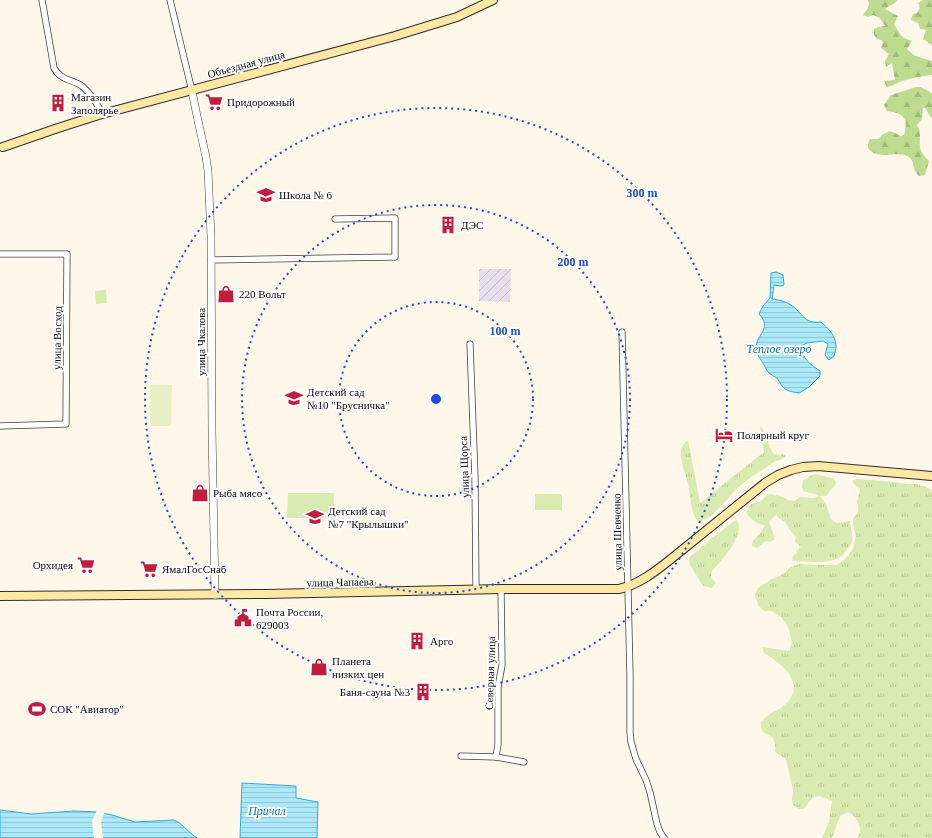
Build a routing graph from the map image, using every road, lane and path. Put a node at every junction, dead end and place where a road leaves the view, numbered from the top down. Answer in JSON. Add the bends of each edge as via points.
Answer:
{"nodes":[{"id":1,"x":42,"y":0,"type":"edge"},
{"id":2,"x":170,"y":0,"type":"edge"},
{"id":3,"x":493,"y":0,"type":"edge"},
{"id":4,"x":192,"y":91,"type":"junction"},
{"id":5,"x":102,"y":114,"type":"junction"},
{"id":6,"x":3,"y":147,"type":"dead end"},
{"id":7,"x":335,"y":219,"type":"dead end"},
{"id":8,"x":0,"y":254,"type":"edge"},
{"id":9,"x":211,"y":260,"type":"junction"},
{"id":10,"x":622,"y":332,"type":"dead end"},
{"id":11,"x":470,"y":344,"type":"dead end"},
{"id":12,"x":0,"y":426,"type":"edge"},
{"id":13,"x":932,"y":476,"type":"edge"},
{"id":14,"x":628,"y":586,"type":"junction"},
{"id":15,"x":476,"y":590,"type":"junction"},
{"id":16,"x":501,"y":590,"type":"junction"},
{"id":17,"x":215,"y":595,"type":"junction"},
{"id":18,"x":0,"y":596,"type":"edge"},
{"id":19,"x":461,"y":756,"type":"dead end"},
{"id":20,"x":496,"y":757,"type":"junction"},
{"id":21,"x":524,"y":762,"type":"dead end"},
{"id":22,"x":664,"y":838,"type":"edge"}],
"edges":[{"from":1,"to":5,"type":"street","via":[[56,73],[82,86]]},
{"from":2,"to":4,"type":"street"},
{"from":3,"to":4,"type":"main road","name":"Объездная улица","via":[[457,17],[395,36]]},
{"from":4,"to":5,"type":"main road","name":"Объездная улица"},
{"from":4,"to":9,"type":"street","name":"улица Чкалова","via":[[208,171]]},
{"from":5,"to":6,"type":"main road","name":"Объездная улица"},
{"from":7,"to":9,"type":"street","via":[[394,218],[395,257]]},
{"from":8,"to":12,"type":"street","name":"улица Восход","via":[[68,254],[66,424]]},
{"from":9,"to":17,"type":"street","name":"улица Чкалова"},
{"from":10,"to":14,"type":"street","name":"улица Шевченко"},
{"from":11,"to":15,"type":"street","name":"улица Щорса","via":[[476,478]]},
{"from":13,"to":14,"type":"main road","name":"улица Чапаева","via":[[818,466],[791,470],[759,487],[672,560]]},
{"from":14,"to":16,"type":"main road","name":"улица Чапаева","via":[[619,589]]},
{"from":14,"to":22,"type":"street","name":"улица Шевченко","via":[[630,732],[633,750],[646,780],[657,824]]},
{"from":15,"to":16,"type":"main road","name":"улица Чапаева"},
{"from":15,"to":17,"type":"main road","name":"улица Чапаева"},
{"from":16,"to":20,"type":"street","name":"Северная улица","via":[[502,665],[498,687]]},
{"from":17,"to":18,"type":"main road","name":"улица Чапаева"},
{"from":19,"to":20,"type":"street"},
{"from":20,"to":21,"type":"street"}]}
